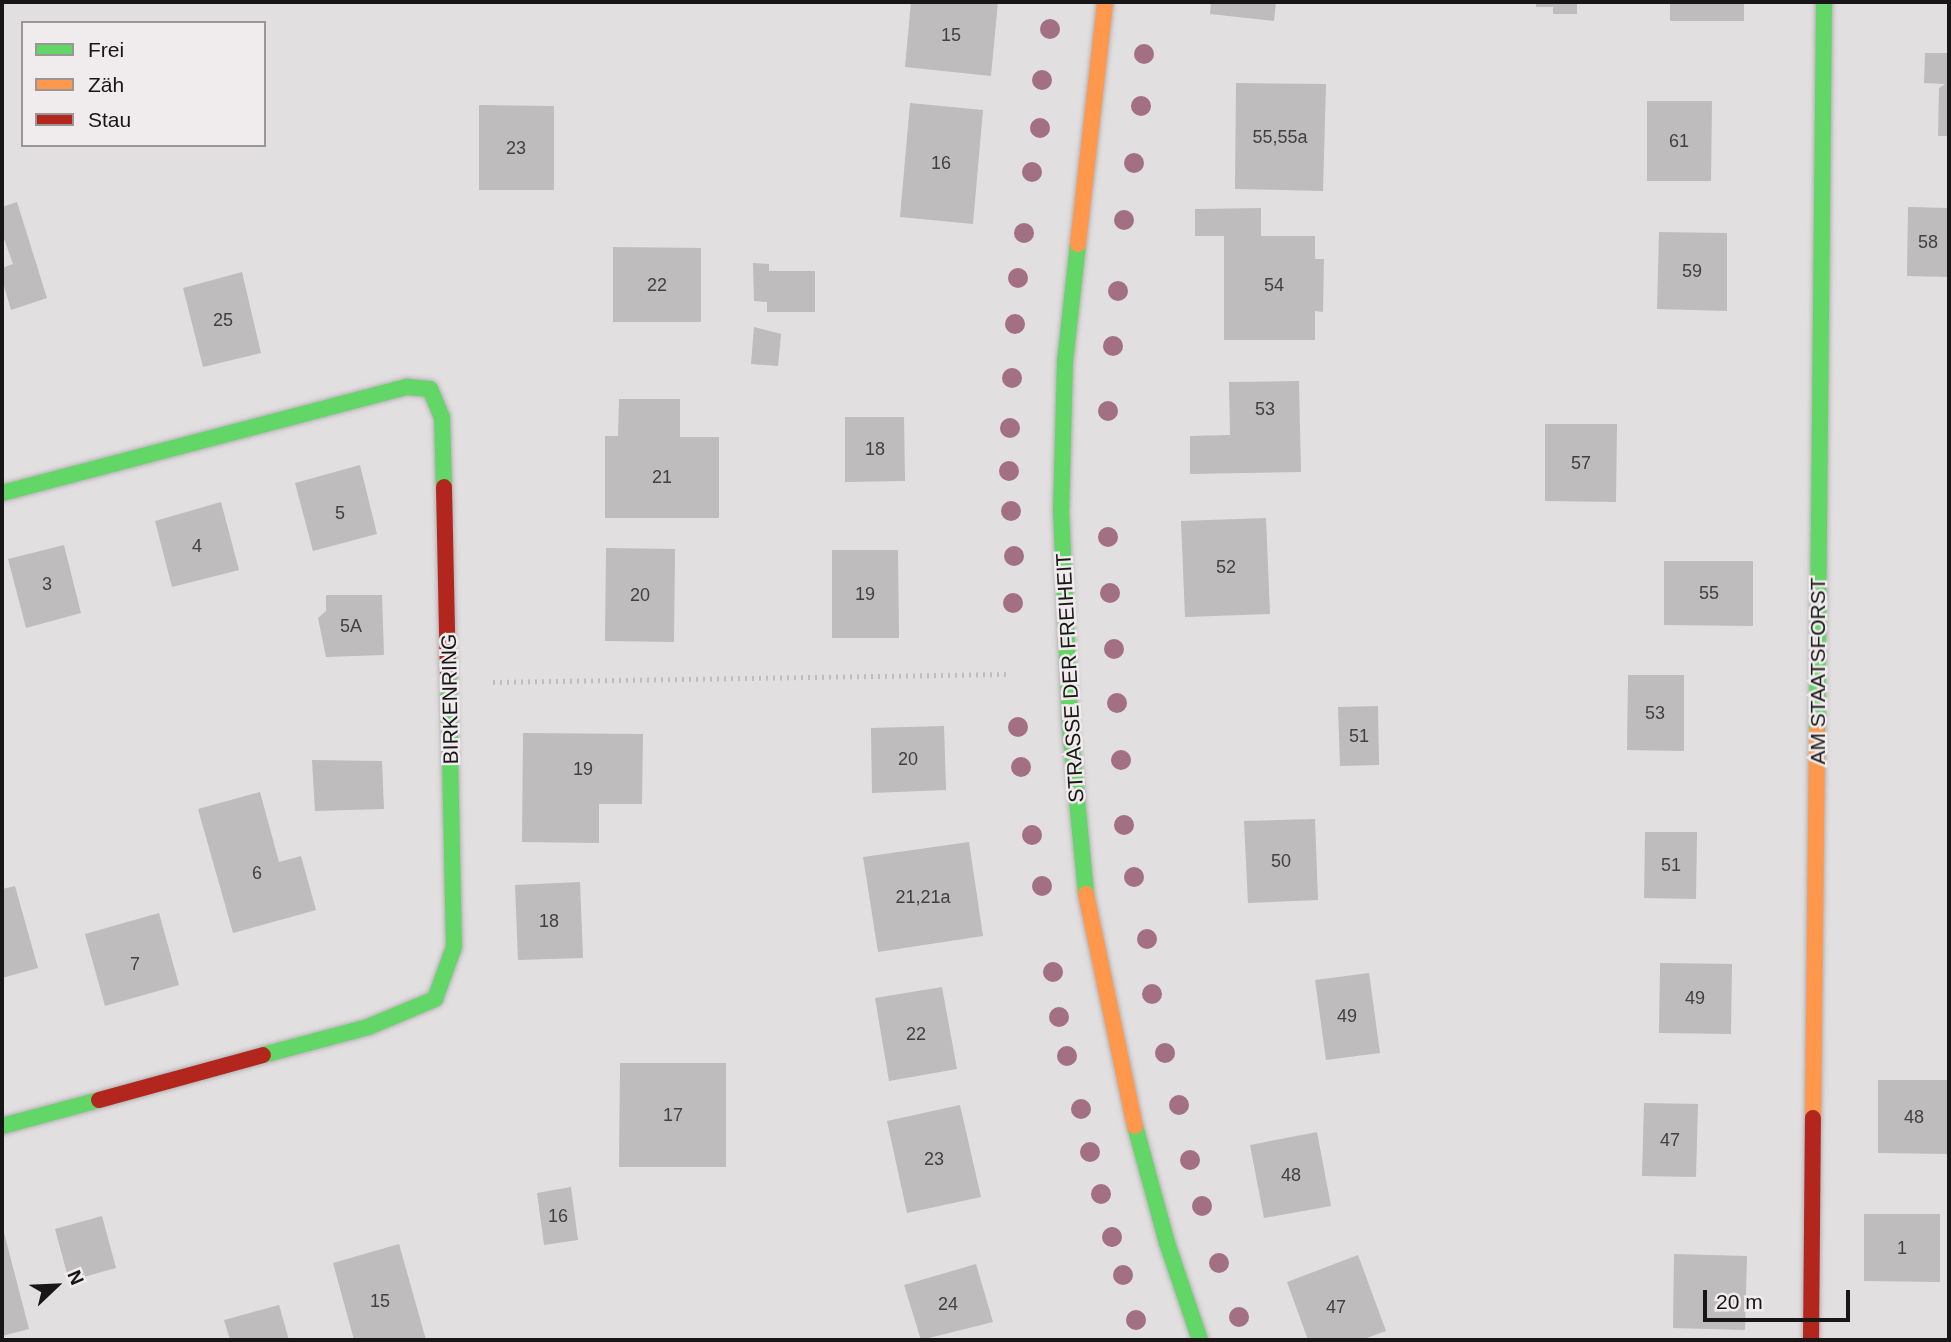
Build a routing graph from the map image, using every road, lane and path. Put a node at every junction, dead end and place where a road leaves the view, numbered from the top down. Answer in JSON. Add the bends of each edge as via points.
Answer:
{"nodes":[{"id":1,"x":1105,"y":2,"type":"edge"},
{"id":2,"x":1824,"y":2,"type":"edge"},
{"id":3,"x":2,"y":493,"type":"edge"},
{"id":4,"x":1006,"y":674,"type":"dead end"},
{"id":5,"x":450,"y":683,"type":"junction"},
{"id":6,"x":2,"y":1126,"type":"edge"},
{"id":7,"x":1200,"y":1340,"type":"edge"},
{"id":8,"x":1811,"y":1340,"type":"edge"}],
"edges":[{"from":1,"to":7,"type":"street","name":"STRASSE DER FREIHEIT","via":[[1063,394],[1062,531],[1070,727],[1086,896],[1120,1069],[1167,1243]]},
{"from":2,"to":8,"type":"street","name":"AM STAATSFORST"},
{"from":3,"to":5,"type":"street","name":"BIRKENRING","via":[[407,387],[430,389],[442,417]]},
{"from":4,"to":5,"type":"path"},
{"from":5,"to":6,"type":"street","name":"BIRKENRING","via":[[454,947],[435,999],[364,1029]]}]}
